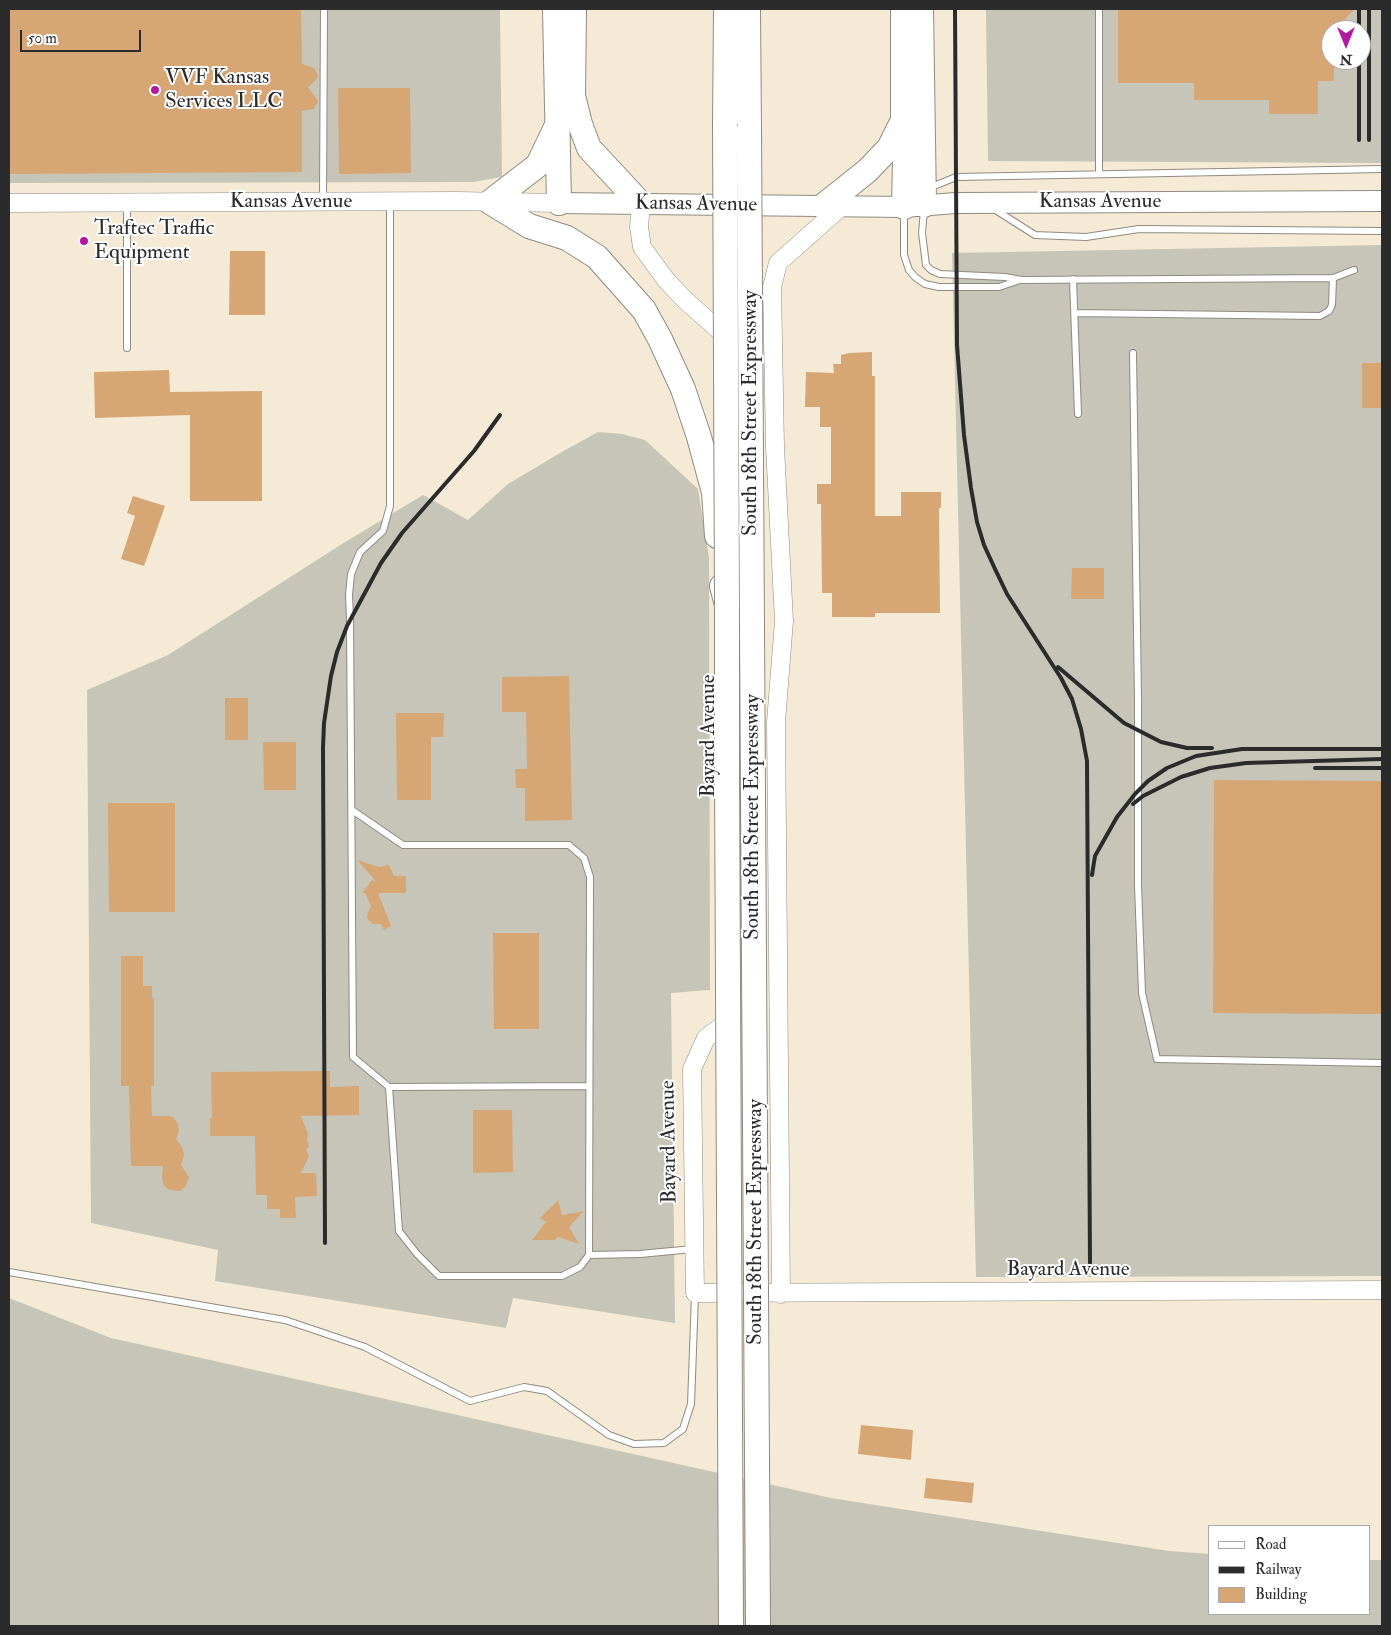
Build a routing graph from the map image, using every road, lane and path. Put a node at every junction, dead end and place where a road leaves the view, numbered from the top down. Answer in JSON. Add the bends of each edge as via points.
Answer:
{"nodes":[{"id":1,"x":324,"y":9,"type":"edge"},
{"id":2,"x":555,"y":9,"type":"edge"},
{"id":3,"x":574,"y":9,"type":"edge"},
{"id":4,"x":726,"y":9,"type":"edge"},
{"id":5,"x":748,"y":9,"type":"edge"},
{"id":6,"x":902,"y":9,"type":"edge"},
{"id":7,"x":921,"y":9,"type":"edge"},
{"id":8,"x":1099,"y":9,"type":"edge"},
{"id":9,"x":902,"y":120,"type":"junction"},
{"id":10,"x":558,"y":123,"type":"junction"},
{"id":11,"x":1382,"y":169,"type":"edge"},
{"id":12,"x":1099,"y":174,"type":"junction"},
{"id":13,"x":323,"y":201,"type":"junction"},
{"id":14,"x":390,"y":201,"type":"junction"},
{"id":15,"x":1382,"y":201,"type":"edge"},
{"id":16,"x":127,"y":202,"type":"junction"},
{"id":17,"x":490,"y":202,"type":"junction"},
{"id":18,"x":9,"y":203,"type":"edge"},
{"id":19,"x":560,"y":203,"type":"junction"},
{"id":20,"x":984,"y":203,"type":"junction"},
{"id":21,"x":641,"y":204,"type":"junction"},
{"id":22,"x":833,"y":206,"type":"junction"},
{"id":23,"x":914,"y":206,"type":"junction"},
{"id":24,"x":1382,"y":231,"type":"edge"},
{"id":25,"x":1354,"y":270,"type":"dead end"},
{"id":26,"x":1333,"y":278,"type":"junction"},
{"id":27,"x":1073,"y":279,"type":"junction"},
{"id":28,"x":1021,"y":280,"type":"junction"},
{"id":29,"x":1075,"y":313,"type":"junction"},
{"id":30,"x":127,"y":348,"type":"dead end"},
{"id":31,"x":1133,"y":353,"type":"dead end"},
{"id":32,"x":1078,"y":414,"type":"dead end"},
{"id":33,"x":727,"y":605,"type":"junction"},
{"id":34,"x":352,"y":810,"type":"junction"},
{"id":35,"x":1382,"y":1063,"type":"edge"},
{"id":36,"x":589,"y":1086,"type":"junction"},
{"id":37,"x":389,"y":1087,"type":"junction"},
{"id":38,"x":694,"y":1249,"type":"junction"},
{"id":39,"x":589,"y":1255,"type":"junction"},
{"id":40,"x":9,"y":1272,"type":"edge"},
{"id":41,"x":1382,"y":1290,"type":"edge"},
{"id":42,"x":695,"y":1293,"type":"junction"},
{"id":43,"x":781,"y":1294,"type":"junction"},
{"id":44,"x":731,"y":1626,"type":"edge"},
{"id":45,"x":758,"y":1626,"type":"edge"}],
"edges":[{"from":1,"to":13,"type":"lane"},
{"from":2,"to":10,"type":"highway"},
{"from":3,"to":21,"type":"highway","via":[[573,96],[580,124],[589,148]]},
{"from":4,"to":33,"type":"highway","name":"South 18th Street Expressway","bridge":true},
{"from":5,"to":45,"type":"highway","name":"South 18th Street Expressway","bridge":true},
{"from":6,"to":9,"type":"highway"},
{"from":7,"to":23,"type":"highway"},
{"from":8,"to":12,"type":"lane"},
{"from":9,"to":22,"type":"highway","via":[[890,148]]},
{"from":9,"to":23,"type":"highway"},
{"from":10,"to":17,"type":"highway","via":[[538,165]]},
{"from":10,"to":19,"type":"highway"},
{"from":11,"to":12,"type":"lane"},
{"from":12,"to":23,"type":"lane","via":[[956,177],[934,186]]},
{"from":13,"to":14,"type":"street","name":"Kansas Avenue"},
{"from":13,"to":16,"type":"street","name":"Kansas Avenue"},
{"from":14,"to":17,"type":"street","name":"Kansas Avenue"},
{"from":14,"to":34,"type":"lane","via":[[390,506],[383,531],[360,552],[351,574]]},
{"from":15,"to":20,"type":"main road","name":"Kansas Avenue"},
{"from":16,"to":18,"type":"street","name":"Kansas Avenue"},
{"from":16,"to":30,"type":"lane"},
{"from":17,"to":19,"type":"street","name":"Kansas Avenue"},
{"from":17,"to":33,"type":"highway","bridge":true,"via":[[529,226],[567,238],[597,256],[644,310],[683,389],[699,437],[714,492],[719,575]]},
{"from":19,"to":21,"type":"main road","name":"Kansas Avenue"},
{"from":20,"to":23,"type":"main road","name":"Kansas Avenue"},
{"from":20,"to":24,"type":"lane","via":[[1035,235],[1086,236],[1139,229]]},
{"from":21,"to":22,"type":"main road","name":"Kansas Avenue"},
{"from":21,"to":38,"type":"street","name":"Bayard Avenue","via":[[639,227],[642,247],[666,280],[733,343],[731,1019],[706,1038],[692,1068]]},
{"from":22,"to":23,"type":"main road","name":"Kansas Avenue"},
{"from":22,"to":43,"type":"street","via":[[778,263],[772,286],[775,447],[784,621],[776,722]]},
{"from":23,"to":28,"type":"lane","via":[[922,232],[926,265],[931,270],[940,274],[1006,276]]},
{"from":23,"to":28,"type":"lane","via":[[904,256],[909,270],[925,284],[938,287],[999,286]]},
{"from":25,"to":26,"type":"lane"},
{"from":26,"to":27,"type":"lane"},
{"from":26,"to":29,"type":"lane","via":[[1332,305],[1320,316]]},
{"from":27,"to":28,"type":"lane"},
{"from":27,"to":29,"type":"lane"},
{"from":29,"to":32,"type":"lane"},
{"from":31,"to":35,"type":"lane","via":[[1138,885],[1142,993],[1157,1059]]},
{"from":33,"to":44,"type":"highway","name":"South 18th Street Expressway","bridge":true},
{"from":34,"to":36,"type":"lane","via":[[403,844],[569,845],[584,858],[590,877]]},
{"from":34,"to":37,"type":"lane","via":[[353,1057]]},
{"from":36,"to":37,"type":"lane"},
{"from":36,"to":39,"type":"lane"},
{"from":37,"to":39,"type":"lane","via":[[399,1231],[440,1276],[562,1276],[580,1267]]},
{"from":38,"to":39,"type":"lane"},
{"from":38,"to":42,"type":"street","name":"Bayard Avenue"},
{"from":40,"to":42,"type":"lane","via":[[285,1320],[365,1347],[470,1401],[524,1387],[548,1391],[608,1435],[634,1444],[664,1443],[683,1429],[691,1404]]},
{"from":41,"to":43,"type":"street","name":"Bayard Avenue"},
{"from":42,"to":43,"type":"street","name":"Bayard Avenue"}]}
